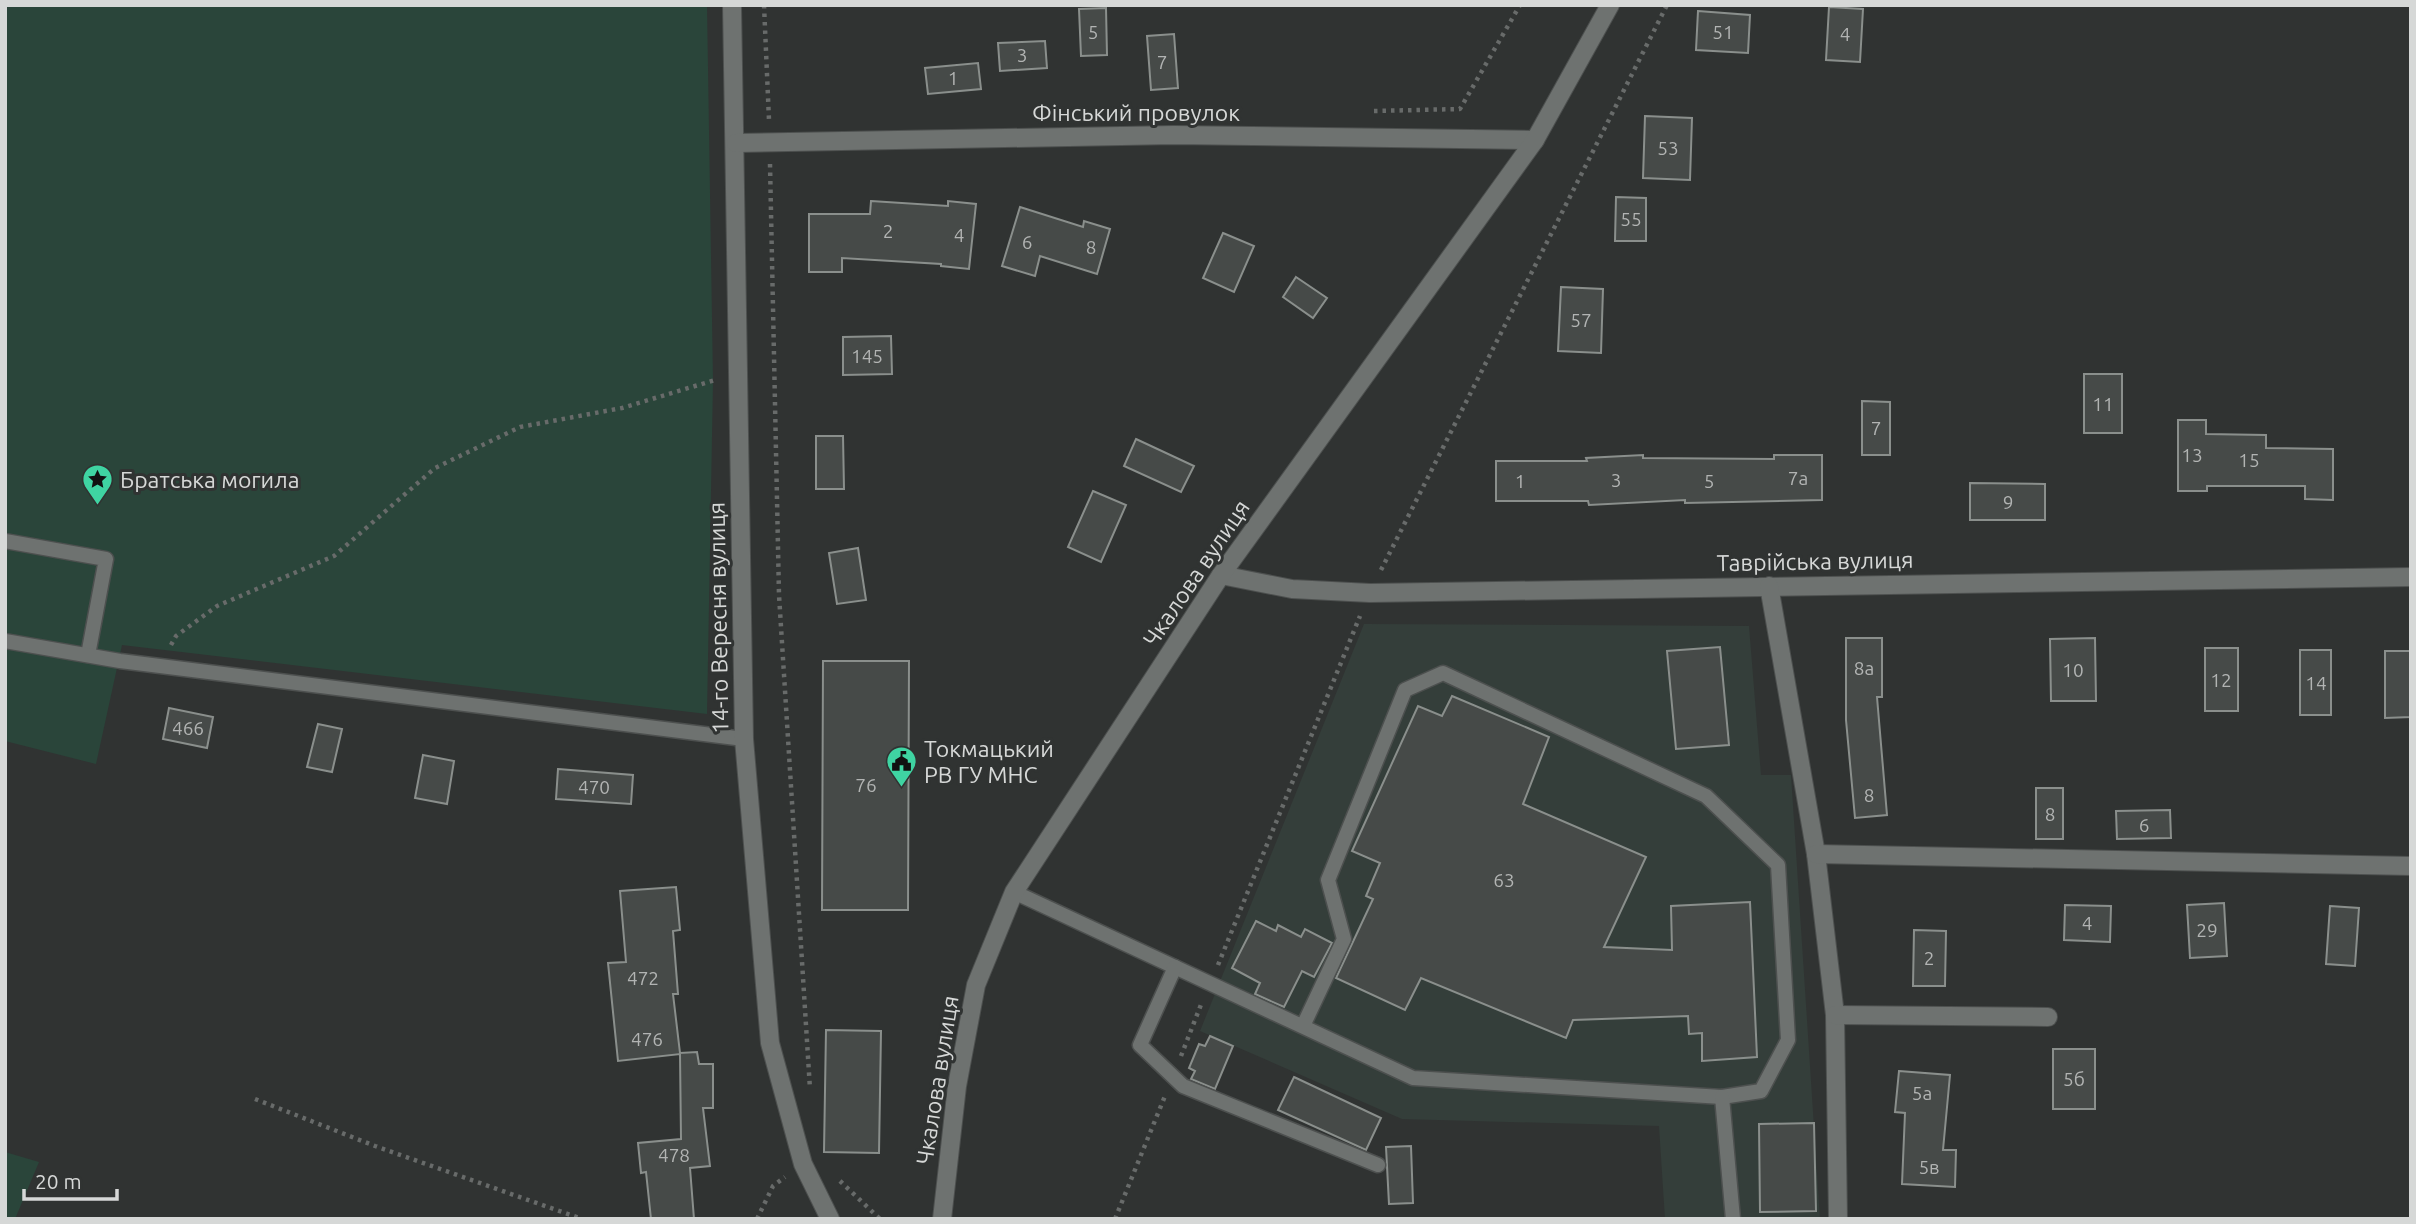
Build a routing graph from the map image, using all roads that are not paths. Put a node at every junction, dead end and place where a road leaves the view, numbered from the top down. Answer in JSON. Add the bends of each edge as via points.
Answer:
{"nodes":[{"id":1,"x":732,"y":5,"type":"edge"},
{"id":2,"x":1610,"y":5,"type":"edge"},
{"id":3,"x":1535,"y":139,"type":"junction"},
{"id":4,"x":736,"y":143,"type":"junction"},
{"id":5,"x":5,"y":541,"type":"edge"},
{"id":6,"x":1221,"y":575,"type":"junction"},
{"id":7,"x":2411,"y":577,"type":"edge"},
{"id":8,"x":1769,"y":586,"type":"junction"},
{"id":9,"x":5,"y":641,"type":"edge"},
{"id":10,"x":88,"y":655,"type":"junction"},
{"id":11,"x":744,"y":739,"type":"junction"},
{"id":12,"x":1816,"y":853,"type":"junction"},
{"id":13,"x":2411,"y":866,"type":"edge"},
{"id":14,"x":1014,"y":892,"type":"junction"},
{"id":15,"x":1175,"y":967,"type":"junction"},
{"id":16,"x":1835,"y":1015,"type":"junction"},
{"id":17,"x":2048,"y":1017,"type":"dead end"},
{"id":18,"x":1303,"y":1027,"type":"junction"},
{"id":19,"x":1723,"y":1097,"type":"junction"},
{"id":20,"x":1378,"y":1165,"type":"dead end"},
{"id":21,"x":830,"y":1219,"type":"edge"},
{"id":22,"x":942,"y":1219,"type":"edge"},
{"id":23,"x":1733,"y":1219,"type":"edge"},
{"id":24,"x":1838,"y":1219,"type":"edge"}],
"edges":[{"from":1,"to":4,"type":"street","name":"14-го Вересня вулиця"},
{"from":2,"to":3,"type":"street","name":"Чкалова вулиця"},
{"from":3,"to":4,"type":"street","name":"Фінський провулок","via":[[1174,135]]},
{"from":3,"to":6,"type":"street","name":"Чкалова вулиця"},
{"from":4,"to":11,"type":"street","name":"14-го Вересня вулиця"},
{"from":5,"to":10,"type":"lane","via":[[106,559]]},
{"from":6,"to":8,"type":"street","name":"Таврійська вулиця","via":[[1292,589],[1370,593]]},
{"from":6,"to":14,"type":"street","name":"Чкалова вулиця"},
{"from":7,"to":8,"type":"street","name":"Таврійська вулиця"},
{"from":8,"to":12,"type":"street"},
{"from":9,"to":10,"type":"lane"},
{"from":10,"to":11,"type":"lane"},
{"from":11,"to":21,"type":"street","name":"14-го Вересня вулиця","via":[[770,1043],[803,1164]]},
{"from":12,"to":13,"type":"street"},
{"from":12,"to":16,"type":"street"},
{"from":14,"to":15,"type":"lane"},
{"from":14,"to":22,"type":"street","name":"Чкалова вулиця","via":[[976,985],[957,1086]]},
{"from":15,"to":18,"type":"lane"},
{"from":15,"to":20,"type":"lane","via":[[1140,1045],[1182,1086]]},
{"from":16,"to":17,"type":"street"},
{"from":16,"to":24,"type":"street"},
{"from":18,"to":19,"type":"lane","via":[[1413,1078]]},
{"from":18,"to":19,"type":"lane","via":[[1344,939],[1328,880],[1405,690],[1443,674],[1706,796],[1778,865],[1788,1040],[1761,1091]]},
{"from":19,"to":23,"type":"lane"}]}
